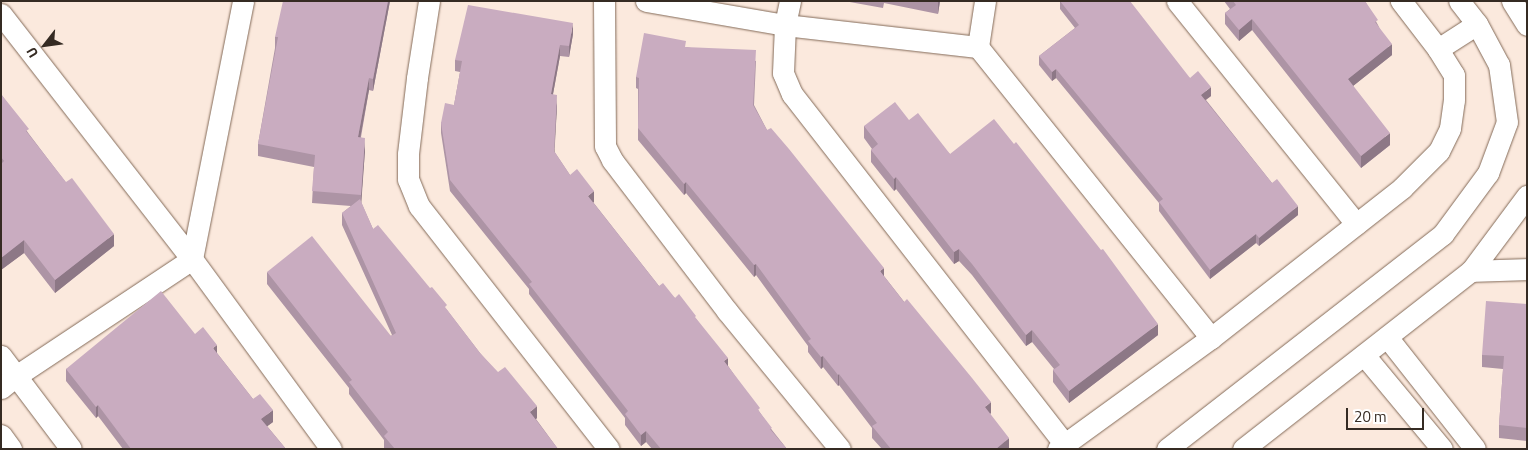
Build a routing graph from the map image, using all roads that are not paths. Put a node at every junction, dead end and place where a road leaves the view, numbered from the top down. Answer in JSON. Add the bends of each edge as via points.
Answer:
{"nodes":[{"id":1,"x":242,"y":1,"type":"edge"},
{"id":2,"x":429,"y":1,"type":"edge"},
{"id":3,"x":604,"y":1,"type":"edge"},
{"id":4,"x":646,"y":1,"type":"edge"},
{"id":5,"x":790,"y":1,"type":"edge"},
{"id":6,"x":985,"y":1,"type":"edge"},
{"id":7,"x":1177,"y":1,"type":"edge"},
{"id":8,"x":1401,"y":1,"type":"edge"},
{"id":9,"x":1459,"y":1,"type":"edge"},
{"id":10,"x":1512,"y":1,"type":"edge"},
{"id":11,"x":1,"y":14,"type":"edge"},
{"id":12,"x":1477,"y":24,"type":"junction"},
{"id":13,"x":785,"y":25,"type":"junction"},
{"id":14,"x":1527,"y":25,"type":"edge"},
{"id":15,"x":978,"y":47,"type":"junction"},
{"id":16,"x":1438,"y":48,"type":"junction"},
{"id":17,"x":1527,"y":196,"type":"edge"},
{"id":18,"x":1356,"y":224,"type":"junction"},
{"id":19,"x":192,"y":259,"type":"junction"},
{"id":20,"x":1527,"y":269,"type":"edge"},
{"id":21,"x":1471,"y":272,"type":"junction"},
{"id":22,"x":1387,"y":337,"type":"junction"},
{"id":23,"x":1211,"y":338,"type":"junction"},
{"id":24,"x":1364,"y":355,"type":"junction"},
{"id":25,"x":1,"y":356,"type":"edge"},
{"id":26,"x":9,"y":382,"type":"edge"},
{"id":27,"x":1,"y":435,"type":"edge"},
{"id":28,"x":1060,"y":446,"type":"edge"},
{"id":29,"x":12,"y":449,"type":"edge"},
{"id":30,"x":71,"y":449,"type":"edge"},
{"id":31,"x":331,"y":449,"type":"edge"},
{"id":32,"x":609,"y":449,"type":"edge"},
{"id":33,"x":840,"y":449,"type":"edge"},
{"id":34,"x":1167,"y":449,"type":"edge"},
{"id":35,"x":1243,"y":449,"type":"edge"},
{"id":36,"x":1442,"y":449,"type":"edge"},
{"id":37,"x":1475,"y":449,"type":"edge"}],
"edges":[{"from":1,"to":19,"type":"street"},
{"from":2,"to":32,"type":"street","via":[[408,154],[408,179],[419,206]]},
{"from":3,"to":33,"type":"street","via":[[605,146],[612,160],[727,311]]},
{"from":4,"to":13,"type":"street"},
{"from":5,"to":13,"type":"street"},
{"from":6,"to":15,"type":"street"},
{"from":7,"to":18,"type":"street"},
{"from":8,"to":16,"type":"street"},
{"from":9,"to":12,"type":"street"},
{"from":10,"to":14,"type":"street"},
{"from":11,"to":19,"type":"street"},
{"from":12,"to":16,"type":"street"},
{"from":12,"to":34,"type":"street","via":[[1499,65],[1507,122],[1488,173],[1443,234]]},
{"from":13,"to":15,"type":"street"},
{"from":13,"to":28,"type":"street","via":[[783,72],[792,94]]},
{"from":15,"to":23,"type":"street"},
{"from":16,"to":18,"type":"street","via":[[1454,75],[1450,128],[1439,151],[1402,188]]},
{"from":17,"to":21,"type":"street"},
{"from":18,"to":23,"type":"street"},
{"from":19,"to":26,"type":"street"},
{"from":19,"to":31,"type":"street"},
{"from":20,"to":21,"type":"street"},
{"from":21,"to":22,"type":"street"},
{"from":22,"to":24,"type":"street"},
{"from":22,"to":37,"type":"street"},
{"from":23,"to":28,"type":"street"},
{"from":24,"to":35,"type":"street"},
{"from":24,"to":36,"type":"street"},
{"from":25,"to":26,"type":"street"},
{"from":26,"to":30,"type":"street"},
{"from":27,"to":29,"type":"street"}]}
